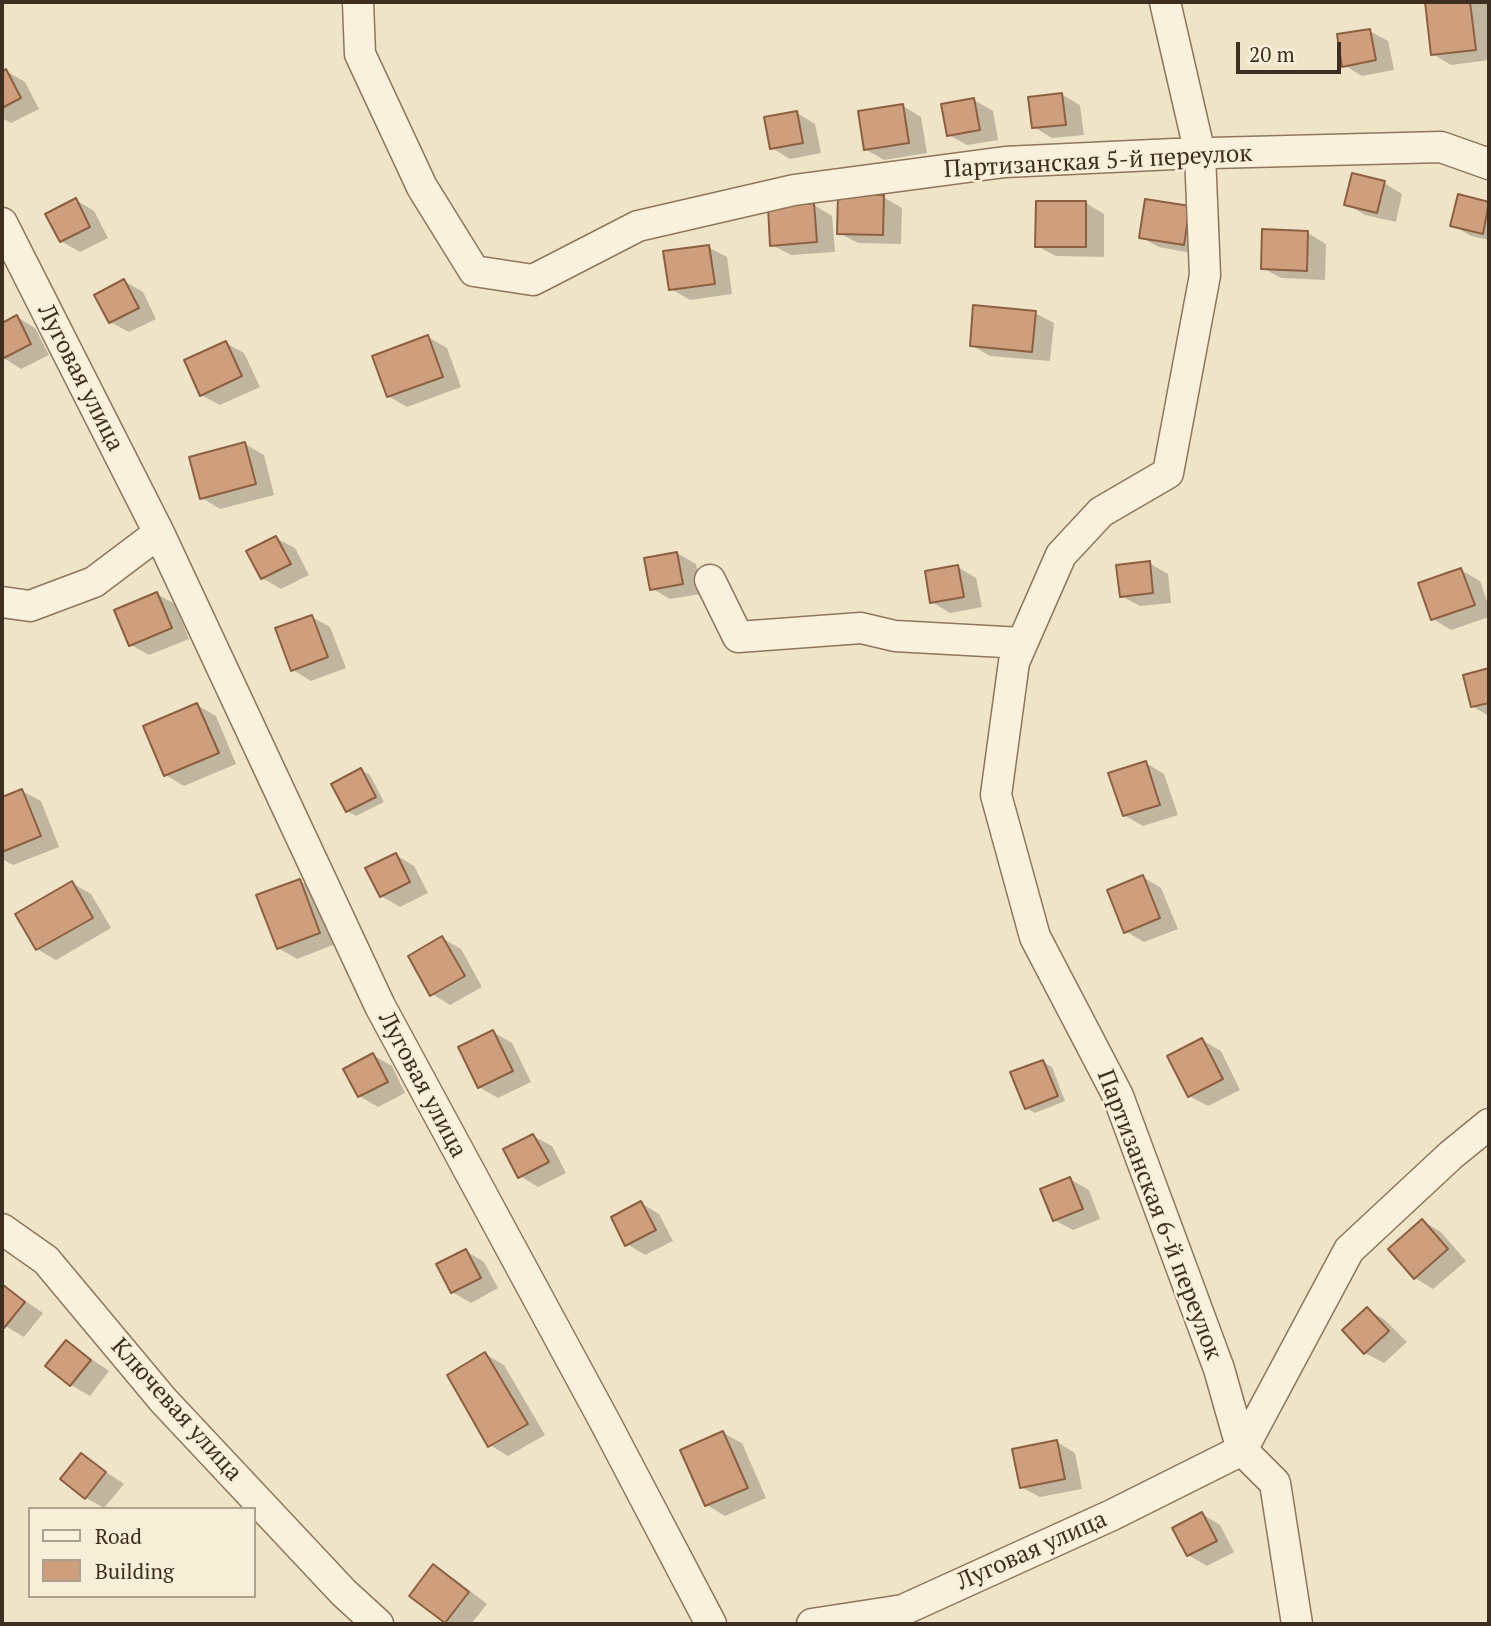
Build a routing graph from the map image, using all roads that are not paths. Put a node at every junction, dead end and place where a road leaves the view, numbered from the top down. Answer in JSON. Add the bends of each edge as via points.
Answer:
{"nodes":[{"id":1,"x":358,"y":2,"type":"edge"},
{"id":2,"x":1165,"y":2,"type":"edge"},
{"id":3,"x":1200,"y":154,"type":"junction"},
{"id":4,"x":1489,"y":164,"type":"edge"},
{"id":5,"x":2,"y":223,"type":"edge"},
{"id":6,"x":159,"y":533,"type":"junction"},
{"id":7,"x":710,"y":580,"type":"dead end"},
{"id":8,"x":2,"y":602,"type":"edge"},
{"id":9,"x":1022,"y":643,"type":"junction"},
{"id":10,"x":1489,"y":1124,"type":"edge"},
{"id":11,"x":2,"y":1230,"type":"edge"},
{"id":12,"x":1242,"y":1450,"type":"junction"},
{"id":13,"x":378,"y":1624,"type":"edge"},
{"id":14,"x":711,"y":1624,"type":"edge"},
{"id":15,"x":813,"y":1624,"type":"edge"},
{"id":16,"x":1297,"y":1624,"type":"edge"}],
"edges":[{"from":1,"to":3,"type":"street","name":"Партизанская 5-й переулок","via":[[360,54],[422,187],[474,271],[534,280],[638,226],[794,190],[1005,162]]},
{"from":2,"to":3,"type":"street","name":"Партизанская 6-й переулок"},
{"from":3,"to":4,"type":"street","name":"Партизанская 5-й переулок","via":[[1441,147]]},
{"from":3,"to":9,"type":"street","name":"Партизанская 6-й переулок","via":[[1205,275],[1168,472],[1101,512],[1060,555]]},
{"from":5,"to":6,"type":"street","name":"Луговая улица"},
{"from":6,"to":8,"type":"street","via":[[94,582],[30,606]]},
{"from":6,"to":14,"type":"street","name":"Луговая улица","via":[[380,1006]]},
{"from":7,"to":9,"type":"street","via":[[738,637],[861,628],[895,636]]},
{"from":9,"to":12,"type":"street","name":"Партизанская 6-й переулок","via":[[1010,688],[996,795],[999,808],[1035,937],[1118,1096],[1219,1369]]},
{"from":10,"to":12,"type":"street","via":[[1349,1250]]},
{"from":11,"to":13,"type":"street","name":"Ключевая улица","via":[[46,1260],[163,1400]]},
{"from":12,"to":15,"type":"street","name":"Луговая улица","via":[[903,1610]]},
{"from":12,"to":16,"type":"street","via":[[1276,1483]]}]}
